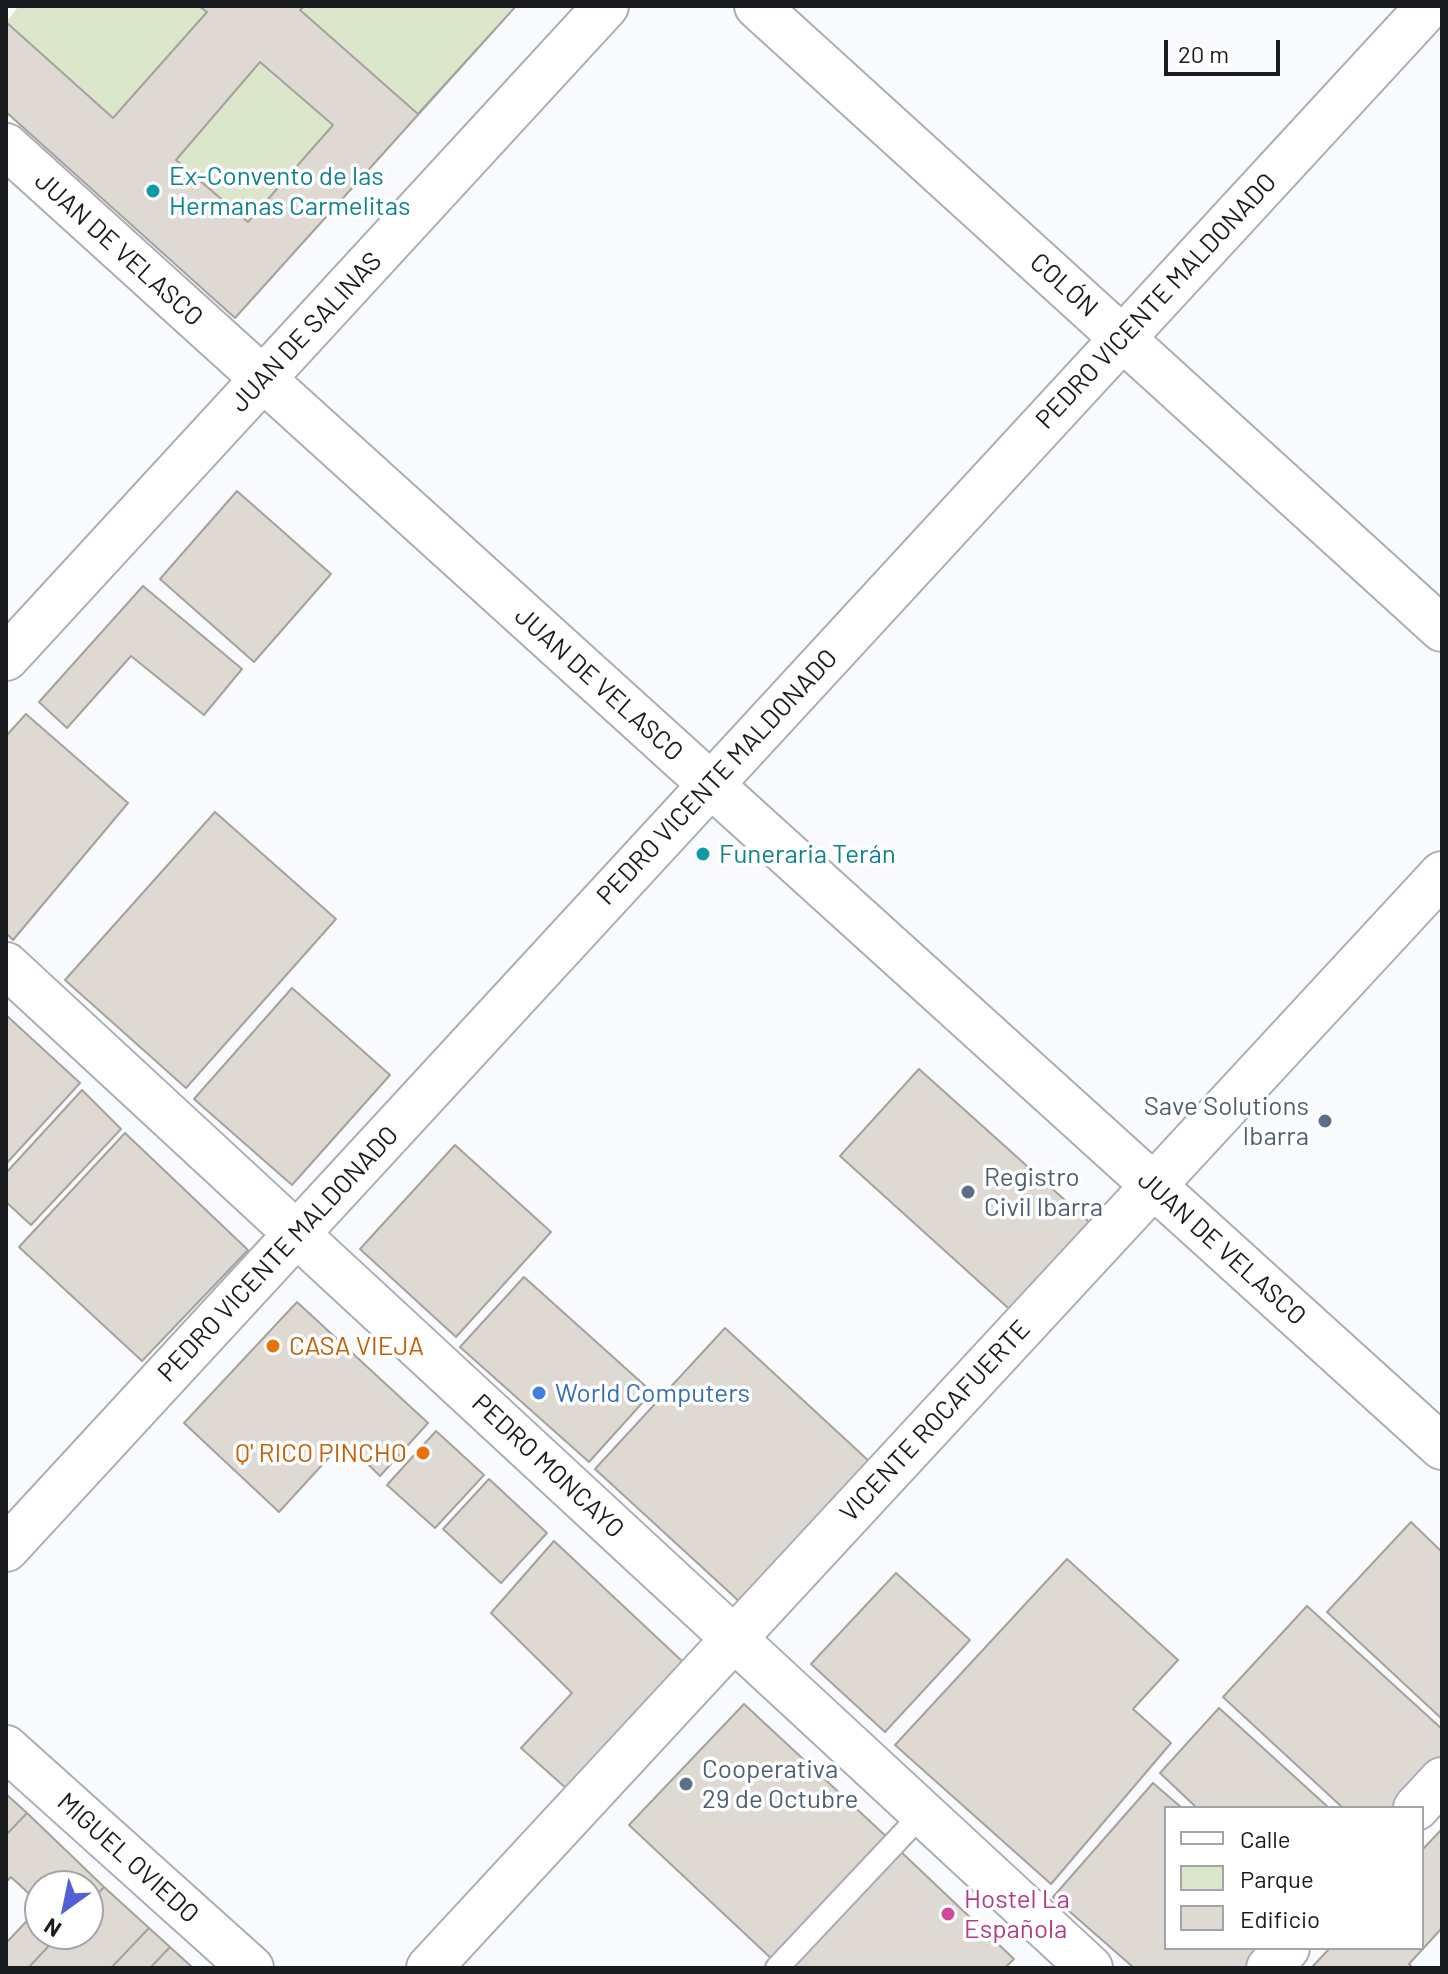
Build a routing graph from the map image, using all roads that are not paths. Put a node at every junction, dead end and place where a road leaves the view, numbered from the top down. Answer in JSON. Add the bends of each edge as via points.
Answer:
{"nodes":[{"id":1,"x":606,"y":6,"type":"edge"},
{"id":2,"x":757,"y":6,"type":"edge"},
{"id":3,"x":1429,"y":6,"type":"edge"},
{"id":4,"x":6,"y":146,"type":"edge"},
{"id":5,"x":1122,"y":338,"type":"junction"},
{"id":6,"x":263,"y":379,"type":"junction"},
{"id":7,"x":1442,"y":629,"type":"edge"},
{"id":8,"x":6,"y":658,"type":"edge"},
{"id":9,"x":710,"y":785,"type":"junction"},
{"id":10,"x":1442,"y":874,"type":"edge"},
{"id":11,"x":6,"y":965,"type":"edge"},
{"id":12,"x":1153,"y":1185,"type":"junction"},
{"id":13,"x":296,"y":1233,"type":"junction"},
{"id":14,"x":1442,"y":1447,"type":"edge"},
{"id":15,"x":6,"y":1549,"type":"edge"},
{"id":16,"x":734,"y":1638,"type":"junction"},
{"id":17,"x":6,"y":1748,"type":"edge"},
{"id":18,"x":1442,"y":1780,"type":"edge"},
{"id":19,"x":1418,"y":1806,"type":"edge"},
{"id":20,"x":923,"y":1813,"type":"junction"},
{"id":21,"x":1285,"y":1950,"type":"edge"},
{"id":22,"x":251,"y":1968,"type":"edge"},
{"id":23,"x":429,"y":1968,"type":"edge"},
{"id":24,"x":777,"y":1968,"type":"edge"},
{"id":25,"x":1090,"y":1968,"type":"edge"},
{"id":26,"x":1269,"y":1968,"type":"edge"}],
"edges":[{"from":1,"to":6,"type":"street","name":"JUAN DE SALINAS"},
{"from":2,"to":5,"type":"street","name":"COLÓN"},
{"from":3,"to":5,"type":"street","name":"PEDRO VICENTE MALDONADO"},
{"from":4,"to":6,"type":"street","name":"JUAN DE VELASCO"},
{"from":5,"to":7,"type":"street","name":"COLÓN"},
{"from":5,"to":9,"type":"street","name":"PEDRO VICENTE MALDONADO"},
{"from":6,"to":8,"type":"street","name":"JUAN DE SALINAS"},
{"from":6,"to":9,"type":"street","name":"JUAN DE VELASCO"},
{"from":9,"to":12,"type":"street","name":"JUAN DE VELASCO"},
{"from":9,"to":13,"type":"street","name":"PEDRO VICENTE MALDONADO"},
{"from":10,"to":12,"type":"street","name":"VICENTE ROCAFUERTE"},
{"from":11,"to":13,"type":"street","name":"PEDRO MONCAYO"},
{"from":12,"to":14,"type":"street","name":"JUAN DE VELASCO"},
{"from":12,"to":16,"type":"street","name":"VICENTE ROCAFUERTE"},
{"from":13,"to":15,"type":"street","name":"PEDRO VICENTE MALDONADO"},
{"from":13,"to":16,"type":"street","name":"PEDRO MONCAYO"},
{"from":16,"to":20,"type":"street","name":"PEDRO MONCAYO"},
{"from":16,"to":23,"type":"street","name":"VICENTE ROCAFUERTE"},
{"from":17,"to":22,"type":"street","name":"MIGUEL OVIEDO"},
{"from":18,"to":19,"type":"street"},
{"from":20,"to":24,"type":"lane"},
{"from":20,"to":25,"type":"street","name":"PEDRO MONCAYO"},
{"from":21,"to":26,"type":"street"}]}
